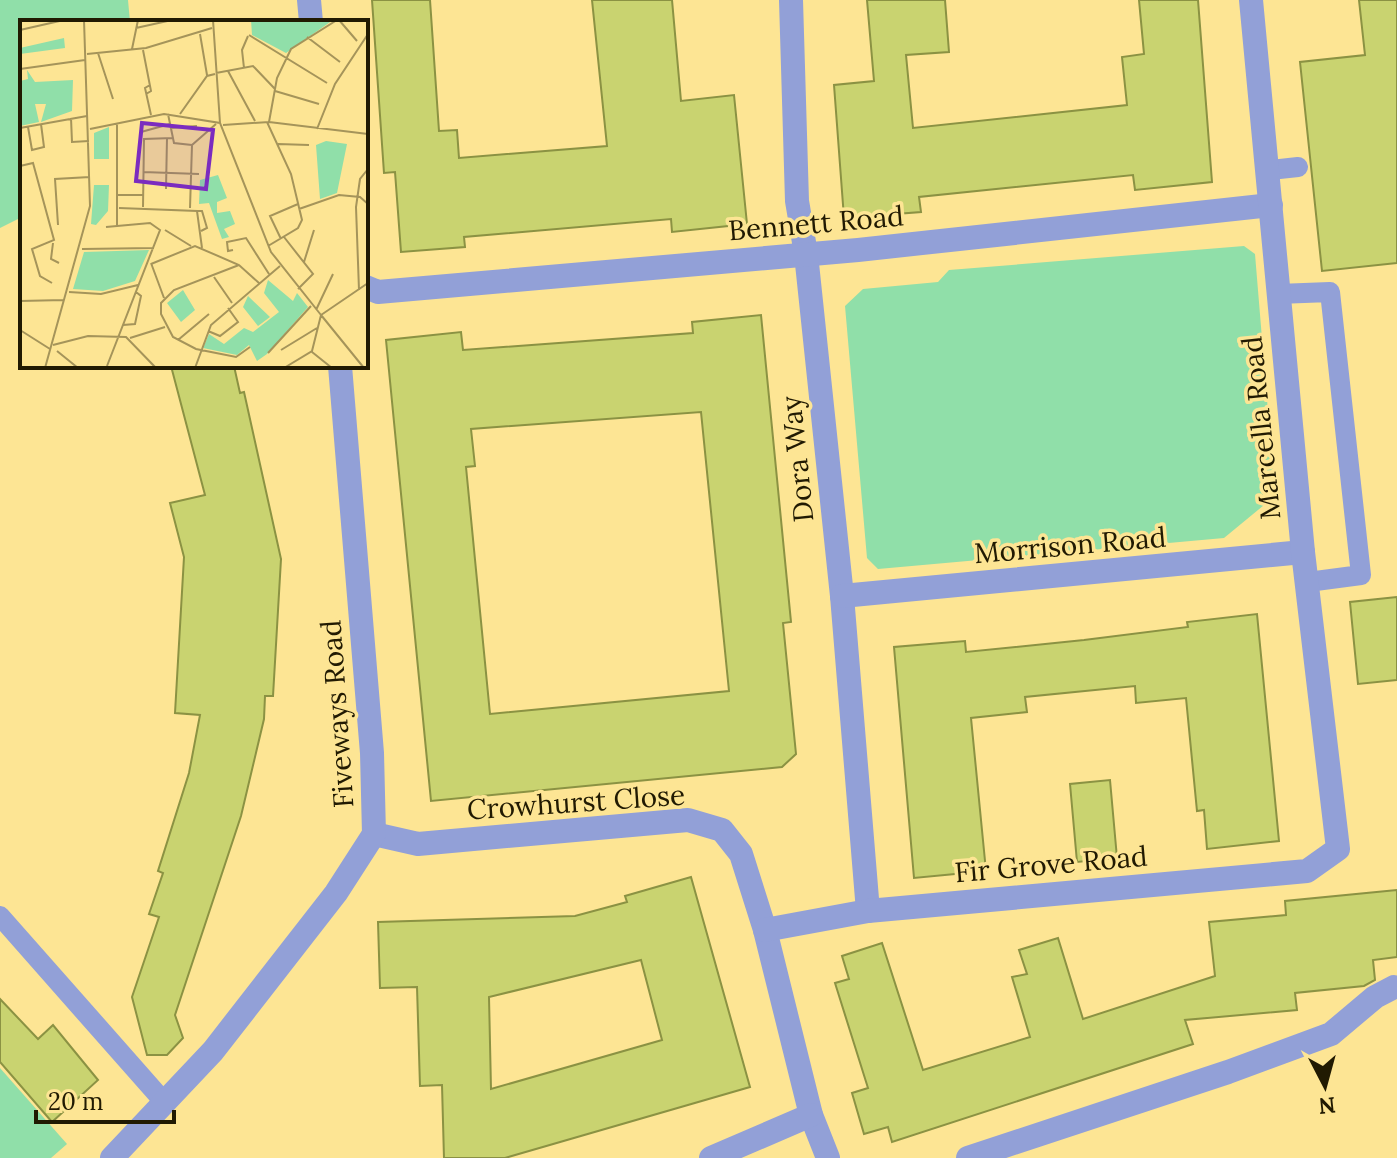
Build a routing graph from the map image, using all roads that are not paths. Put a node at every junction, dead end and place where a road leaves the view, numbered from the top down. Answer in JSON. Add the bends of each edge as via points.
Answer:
{"nodes":[{"id":1,"x":309,"y":0,"type":"edge"},
{"id":2,"x":791,"y":0,"type":"edge"},
{"id":3,"x":1251,"y":0,"type":"edge"},
{"id":4,"x":311,"y":20,"type":"edge"},
{"id":5,"x":1298,"y":167,"type":"dead end"},
{"id":6,"x":1270,"y":170,"type":"junction"},
{"id":7,"x":1271,"y":205,"type":"junction"},
{"id":8,"x":806,"y":254,"type":"junction"},
{"id":9,"x":368,"y":288,"type":"edge"},
{"id":10,"x":1278,"y":294,"type":"junction"},
{"id":11,"x":340,"y":368,"type":"edge"},
{"id":12,"x":1303,"y":552,"type":"junction"},
{"id":13,"x":1308,"y":582,"type":"junction"},
{"id":14,"x":842,"y":596,"type":"junction"},
{"id":15,"x":374,"y":834,"type":"junction"},
{"id":16,"x":1338,"y":849,"type":"joint"},
{"id":17,"x":868,"y":911,"type":"junction"},
{"id":18,"x":0,"y":916,"type":"edge"},
{"id":19,"x":765,"y":930,"type":"junction"},
{"id":20,"x":1394,"y":987,"type":"dead end"},
{"id":21,"x":165,"y":1103,"type":"junction"},
{"id":22,"x":811,"y":1115,"type":"junction"},
{"id":23,"x":112,"y":1158,"type":"edge"},
{"id":24,"x":711,"y":1158,"type":"edge"},
{"id":25,"x":828,"y":1158,"type":"edge"},
{"id":26,"x":968,"y":1158,"type":"edge"}],
"edges":[{"from":1,"to":4,"type":"street"},
{"from":2,"to":8,"type":"street","name":"Dora Way","via":[[797,201]]},
{"from":3,"to":6,"type":"street","name":"Marcella Road"},
{"from":5,"to":6,"type":"lane"},
{"from":6,"to":7,"type":"street","name":"Marcella Road"},
{"from":7,"to":8,"type":"street","name":"Bennett Road"},
{"from":7,"to":10,"type":"street","name":"Marcella Road"},
{"from":8,"to":9,"type":"street","name":"Bennett Road","via":[[378,292]]},
{"from":8,"to":14,"type":"street","name":"Dora Way"},
{"from":10,"to":12,"type":"street","name":"Marcella Road"},
{"from":10,"to":13,"type":"lane","via":[[1330,292],[1361,575]]},
{"from":11,"to":15,"type":"street","name":"Fiveways Road"},
{"from":12,"to":13,"type":"street","name":"Marcella Road"},
{"from":12,"to":14,"type":"street","name":"Morrison Road"},
{"from":13,"to":16,"type":"street","name":"Marcella Road"},
{"from":14,"to":17,"type":"street","name":"Dora Way"},
{"from":15,"to":19,"type":"street","name":"Crowhurst Close","via":[[418,844],[688,820],[722,830],[741,854]]},
{"from":15,"to":21,"type":"street","name":"Fiveways Road","via":[[308,930]]},
{"from":16,"to":17,"type":"street","name":"Fir Grove Road","via":[[1307,871]]},
{"from":17,"to":19,"type":"street","name":"Fir Grove Road"},
{"from":18,"to":21,"type":"lane"},
{"from":19,"to":22,"type":"street","name":"Crowhurst Close"},
{"from":20,"to":26,"type":"street","via":[[1331,1034]]},
{"from":21,"to":23,"type":"street","name":"Fiveways Road"},
{"from":22,"to":24,"type":"street"},
{"from":22,"to":25,"type":"street","name":"Crowhurst Close"}]}
